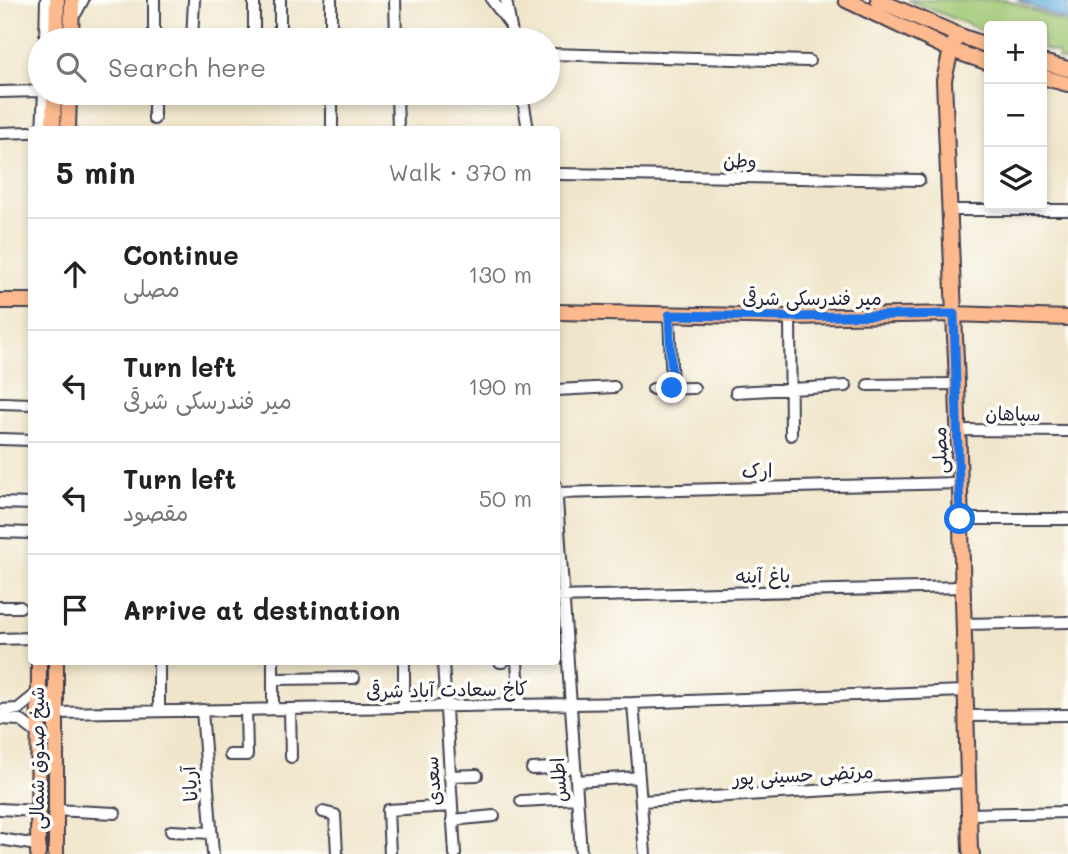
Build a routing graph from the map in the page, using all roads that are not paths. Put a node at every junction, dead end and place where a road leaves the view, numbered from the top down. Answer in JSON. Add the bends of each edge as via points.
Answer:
{"nodes":[{"id":1,"x":47,"y":0,"type":"edge"},
{"id":2,"x":57,"y":0,"type":"edge"},
{"id":3,"x":83,"y":0,"type":"edge"},
{"id":4,"x":154,"y":0,"type":"edge"},
{"id":5,"x":194,"y":0,"type":"edge"},
{"id":6,"x":254,"y":0,"type":"edge"},
{"id":7,"x":281,"y":0,"type":"edge"},
{"id":8,"x":331,"y":0,"type":"edge"},
{"id":9,"x":395,"y":0,"type":"edge"},
{"id":10,"x":492,"y":0,"type":"edge"},
{"id":11,"x":506,"y":0,"type":"edge"},
{"id":12,"x":846,"y":0,"type":"edge"},
{"id":13,"x":878,"y":0,"type":"edge"},
{"id":14,"x":75,"y":4,"type":"edge"},
{"id":15,"x":510,"y":26,"type":"joint"},
{"id":16,"x":46,"y":28,"type":"edge"},
{"id":17,"x":56,"y":28,"type":"edge"},
{"id":18,"x":74,"y":28,"type":"edge"},
{"id":19,"x":154,"y":28,"type":"edge"},
{"id":20,"x":193,"y":28,"type":"edge"},
{"id":21,"x":254,"y":28,"type":"edge"},
{"id":22,"x":280,"y":28,"type":"edge"},
{"id":23,"x":331,"y":28,"type":"edge"},
{"id":24,"x":396,"y":28,"type":"edge"},
{"id":25,"x":958,"y":35,"type":"junction"},
{"id":26,"x":984,"y":44,"type":"edge"},
{"id":27,"x":951,"y":50,"type":"junction"},
{"id":28,"x":560,"y":54,"type":"edge"},
{"id":29,"x":809,"y":61,"type":"dead end"},
{"id":30,"x":984,"y":61,"type":"edge"},
{"id":31,"x":1047,"y":63,"type":"edge"},
{"id":32,"x":1068,"y":69,"type":"edge"},
{"id":33,"x":1047,"y":79,"type":"edge"},
{"id":34,"x":1068,"y":84,"type":"edge"},
{"id":35,"x":0,"y":92,"type":"edge"},
{"id":36,"x":28,"y":92,"type":"edge"},
{"id":37,"x":42,"y":105,"type":"edge"},
{"id":38,"x":54,"y":105,"type":"edge"},
{"id":39,"x":70,"y":105,"type":"edge"},
{"id":40,"x":72,"y":105,"type":"edge"},
{"id":41,"x":154,"y":105,"type":"edge"},
{"id":42,"x":332,"y":105,"type":"edge"},
{"id":43,"x":397,"y":105,"type":"edge"},
{"id":44,"x":524,"y":105,"type":"edge"},
{"id":45,"x":154,"y":119,"type":"dead end"},
{"id":46,"x":42,"y":126,"type":"edge"},
{"id":47,"x":53,"y":126,"type":"edge"},
{"id":48,"x":68,"y":126,"type":"edge"},
{"id":49,"x":73,"y":126,"type":"edge"},
{"id":50,"x":332,"y":126,"type":"edge"},
{"id":51,"x":398,"y":126,"type":"edge"},
{"id":52,"x":527,"y":126,"type":"edge"},
{"id":53,"x":28,"y":132,"type":"edge"},
{"id":54,"x":0,"y":133,"type":"edge"},
{"id":55,"x":560,"y":174,"type":"edge"},
{"id":56,"x":919,"y":180,"type":"dead end"},
{"id":57,"x":949,"y":210,"type":"junction"},
{"id":58,"x":1067,"y":210,"type":"edge"},
{"id":59,"x":0,"y":301,"type":"edge"},
{"id":60,"x":28,"y":301,"type":"edge"},
{"id":61,"x":560,"y":312,"type":"edge"},
{"id":62,"x":954,"y":314,"type":"junction"},
{"id":63,"x":669,"y":315,"type":"junction"},
{"id":64,"x":790,"y":317,"type":"junction"},
{"id":65,"x":1068,"y":318,"type":"edge"},
{"id":66,"x":868,"y":384,"type":"dead end"},
{"id":67,"x":957,"y":384,"type":"junction"},
{"id":68,"x":846,"y":386,"type":"dead end"},
{"id":69,"x":614,"y":387,"type":"dead end"},
{"id":70,"x":672,"y":388,"type":"junction"},
{"id":71,"x":694,"y":388,"type":"dead end"},
{"id":72,"x":653,"y":389,"type":"dead end"},
{"id":73,"x":791,"y":389,"type":"junction"},
{"id":74,"x":560,"y":390,"type":"edge"},
{"id":75,"x":736,"y":392,"type":"dead end"},
{"id":76,"x":0,"y":403,"type":"edge"},
{"id":77,"x":28,"y":404,"type":"edge"},
{"id":78,"x":958,"y":430,"type":"junction"},
{"id":79,"x":1068,"y":431,"type":"edge"},
{"id":80,"x":791,"y":435,"type":"dead end"},
{"id":81,"x":0,"y":439,"type":"edge"},
{"id":82,"x":28,"y":440,"type":"edge"},
{"id":83,"x":959,"y":483,"type":"junction"},
{"id":84,"x":560,"y":493,"type":"edge"},
{"id":85,"x":0,"y":503,"type":"edge"},
{"id":86,"x":28,"y":504,"type":"edge"},
{"id":87,"x":960,"y":519,"type":"junction"},
{"id":88,"x":1068,"y":519,"type":"edge"},
{"id":89,"x":0,"y":532,"type":"edge"},
{"id":90,"x":28,"y":533,"type":"edge"},
{"id":91,"x":962,"y":587,"type":"junction"},
{"id":92,"x":560,"y":597,"type":"edge"},
{"id":93,"x":0,"y":607,"type":"edge"},
{"id":94,"x":20,"y":607,"type":"dead end"},
{"id":95,"x":1068,"y":622,"type":"edge"},
{"id":96,"x":963,"y":624,"type":"junction"},
{"id":97,"x":28,"y":638,"type":"edge"},
{"id":98,"x":0,"y":639,"type":"edge"},
{"id":99,"x":39,"y":665,"type":"edge"},
{"id":100,"x":56,"y":665,"type":"edge"},
{"id":101,"x":159,"y":665,"type":"edge"},
{"id":102,"x":273,"y":665,"type":"edge"},
{"id":103,"x":404,"y":665,"type":"edge"},
{"id":104,"x":443,"y":665,"type":"edge"},
{"id":105,"x":517,"y":665,"type":"edge"},
{"id":106,"x":354,"y":678,"type":"dead end"},
{"id":107,"x":273,"y":679,"type":"junction"},
{"id":108,"x":965,"y":691,"type":"junction"},
{"id":109,"x":38,"y":692,"type":"junction"},
{"id":110,"x":633,"y":703,"type":"junction"},
{"id":111,"x":570,"y":704,"type":"junction"},
{"id":112,"x":520,"y":705,"type":"junction"},
{"id":113,"x":445,"y":706,"type":"junction"},
{"id":114,"x":404,"y":707,"type":"junction"},
{"id":115,"x":274,"y":709,"type":"junction"},
{"id":116,"x":290,"y":709,"type":"junction"},
{"id":117,"x":0,"y":710,"type":"edge"},
{"id":118,"x":202,"y":710,"type":"junction"},
{"id":119,"x":246,"y":710,"type":"junction"},
{"id":120,"x":159,"y":711,"type":"junction"},
{"id":121,"x":56,"y":713,"type":"junction"},
{"id":122,"x":1068,"y":715,"type":"edge"},
{"id":123,"x":966,"y":716,"type":"junction"},
{"id":124,"x":0,"y":719,"type":"edge"},
{"id":125,"x":37,"y":733,"type":"junction"},
{"id":126,"x":230,"y":755,"type":"dead end"},
{"id":127,"x":291,"y":757,"type":"dead end"},
{"id":128,"x":575,"y":767,"type":"junction"},
{"id":129,"x":532,"y":769,"type":"dead end"},
{"id":130,"x":477,"y":775,"type":"dead end"},
{"id":131,"x":449,"y":776,"type":"junction"},
{"id":132,"x":639,"y":777,"type":"junction"},
{"id":133,"x":576,"y":780,"type":"junction"},
{"id":134,"x":968,"y":782,"type":"junction"},
{"id":135,"x":577,"y":799,"type":"junction"},
{"id":136,"x":522,"y":801,"type":"dead end"},
{"id":137,"x":640,"y":801,"type":"junction"},
{"id":138,"x":451,"y":806,"type":"junction"},
{"id":139,"x":0,"y":809,"type":"edge"},
{"id":140,"x":54,"y":810,"type":"junction"},
{"id":141,"x":37,"y":811,"type":"junction"},
{"id":142,"x":323,"y":812,"type":"dead end"},
{"id":143,"x":1068,"y":812,"type":"edge"},
{"id":144,"x":115,"y":813,"type":"dead end"},
{"id":145,"x":969,"y":814,"type":"junction"},
{"id":146,"x":494,"y":816,"type":"dead end"},
{"id":147,"x":452,"y":820,"type":"junction"},
{"id":148,"x":171,"y":831,"type":"dead end"},
{"id":149,"x":211,"y":833,"type":"junction"},
{"id":150,"x":0,"y":838,"type":"edge"},
{"id":151,"x":37,"y":850,"type":"edge"},
{"id":152,"x":970,"y":853,"type":"edge"},
{"id":153,"x":56,"y":854,"type":"edge"},
{"id":154,"x":213,"y":854,"type":"edge"},
{"id":155,"x":337,"y":854,"type":"edge"},
{"id":156,"x":390,"y":854,"type":"edge"},
{"id":157,"x":455,"y":854,"type":"edge"},
{"id":158,"x":581,"y":854,"type":"edge"},
{"id":159,"x":645,"y":854,"type":"edge"}],
"edges":[{"from":1,"to":16,"type":"street"},
{"from":2,"to":17,"type":"main road"},
{"from":3,"to":14,"type":"street"},
{"from":4,"to":19,"type":"street"},
{"from":5,"to":20,"type":"street"},
{"from":6,"to":21,"type":"street"},
{"from":7,"to":22,"type":"street"},
{"from":8,"to":23,"type":"street"},
{"from":9,"to":24,"type":"street"},
{"from":10,"to":15,"type":"street"},
{"from":11,"to":15,"type":"street"},
{"from":12,"to":27,"type":"main road"},
{"from":13,"to":25,"type":"main road"},
{"from":14,"to":18,"type":"main road"},
{"from":25,"to":26,"type":"main road"},
{"from":25,"to":27,"type":"main road","name":"مصلی"},
{"from":27,"to":30,"type":"main road"},
{"from":27,"to":57,"type":"main road","name":"مصلی","via":[[944,80]]},
{"from":28,"to":29,"type":"street"},
{"from":31,"to":32,"type":"main road"},
{"from":33,"to":34,"type":"main road"},
{"from":35,"to":36,"type":"street"},
{"from":37,"to":46,"type":"street"},
{"from":38,"to":47,"type":"main road"},
{"from":39,"to":48,"type":"main road"},
{"from":40,"to":49,"type":"street"},
{"from":41,"to":45,"type":"street"},
{"from":42,"to":50,"type":"street"},
{"from":43,"to":51,"type":"street"},
{"from":44,"to":52,"type":"street"},
{"from":53,"to":54,"type":"street"},
{"from":55,"to":56,"type":"street","name":"وطن"},
{"from":57,"to":58,"type":"street"},
{"from":57,"to":62,"type":"main road","name":"مصلی"},
{"from":59,"to":60,"type":"main road"},
{"from":61,"to":63,"type":"main road","name":"میر فندرسکی شرقی"},
{"from":62,"to":64,"type":"main road","name":"میر فندرسکی شرقی"},
{"from":62,"to":65,"type":"main road","name":"میر فندرسکی شرقی"},
{"from":62,"to":67,"type":"main road","name":"مصلی"},
{"from":63,"to":64,"type":"main road","name":"میر فندرسکی شرقی"},
{"from":63,"to":70,"type":"street"},
{"from":64,"to":73,"type":"street"},
{"from":66,"to":67,"type":"street"},
{"from":67,"to":78,"type":"main road","name":"مصلی"},
{"from":68,"to":73,"type":"street"},
{"from":69,"to":74,"type":"street"},
{"from":70,"to":71,"type":"street"},
{"from":70,"to":72,"type":"street"},
{"from":73,"to":75,"type":"street"},
{"from":73,"to":80,"type":"street"},
{"from":76,"to":77,"type":"street"},
{"from":78,"to":79,"type":"street","name":"سپاهان"},
{"from":78,"to":83,"type":"main road","name":"مصلی"},
{"from":81,"to":82,"type":"street"},
{"from":83,"to":84,"type":"street","name":"ارک"},
{"from":83,"to":87,"type":"main road","name":"مصلی"},
{"from":85,"to":86,"type":"street"},
{"from":87,"to":88,"type":"street"},
{"from":87,"to":91,"type":"main road","name":"مصلی"},
{"from":89,"to":90,"type":"street"},
{"from":91,"to":92,"type":"street","name":"باغ آینه"},
{"from":91,"to":96,"type":"main road","name":"مصلی"},
{"from":92,"to":111,"type":"street","name":"اطلس"},
{"from":93,"to":94,"type":"street"},
{"from":95,"to":96,"type":"street"},
{"from":96,"to":108,"type":"main road","name":"مصلی"},
{"from":97,"to":98,"type":"street"},
{"from":99,"to":109,"type":"main road","name":"شیخ صدوق شمالی"},
{"from":100,"to":121,"type":"main road","name":"شیخ صدوق شمالی"},
{"from":101,"to":120,"type":"street"},
{"from":102,"to":107,"type":"street"},
{"from":103,"to":114,"type":"street"},
{"from":104,"to":113,"type":"street","name":"سعدی"},
{"from":105,"to":112,"type":"street"},
{"from":106,"to":107,"type":"street"},
{"from":107,"to":115,"type":"street"},
{"from":108,"to":110,"type":"street","name":"کاخ سعادت آباد شرقی"},
{"from":108,"to":123,"type":"main road","name":"مصلی"},
{"from":109,"to":117,"type":"street","via":[[18,709]]},
{"from":109,"to":125,"type":"main road","name":"شیخ صدوق شمالی"},
{"from":110,"to":111,"type":"street","name":"کاخ سعادت آباد شرقی"},
{"from":110,"to":132,"type":"street"},
{"from":111,"to":112,"type":"street","name":"کاخ سعادت آباد شرقی"},
{"from":111,"to":128,"type":"street","name":"اطلس"},
{"from":112,"to":113,"type":"street","name":"کاخ سعادت آباد شرقی"},
{"from":113,"to":114,"type":"street","name":"کاخ سعادت آباد شرقی"},
{"from":113,"to":131,"type":"street","name":"سعدی"},
{"from":114,"to":116,"type":"street","name":"کاخ سعادت آباد شرقی"},
{"from":115,"to":116,"type":"street","name":"کاخ سعادت آباد شرقی"},
{"from":115,"to":119,"type":"street","name":"کاخ سعادت آباد شرقی"},
{"from":116,"to":127,"type":"street"},
{"from":118,"to":119,"type":"street","name":"کاخ سعادت آباد شرقی"},
{"from":118,"to":120,"type":"street","name":"کاخ سعادت آباد شرقی"},
{"from":118,"to":149,"type":"street","name":"آریانا"},
{"from":119,"to":126,"type":"street","via":[[247,755]]},
{"from":120,"to":121,"type":"street","name":"کاخ سعادت آباد شرقی"},
{"from":121,"to":140,"type":"main road","name":"شیخ صدوق شمالی"},
{"from":122,"to":123,"type":"street"},
{"from":123,"to":134,"type":"main road","name":"مصلی"},
{"from":124,"to":125,"type":"street","via":[[20,720]]},
{"from":125,"to":141,"type":"main road","name":"شیخ صدوق شمالی"},
{"from":128,"to":129,"type":"street"},
{"from":128,"to":133,"type":"street","name":"اطلس"},
{"from":130,"to":131,"type":"street"},
{"from":131,"to":138,"type":"street","name":"سعدی"},
{"from":132,"to":133,"type":"street"},
{"from":132,"to":137,"type":"street"},
{"from":133,"to":135,"type":"street","name":"اطلس"},
{"from":134,"to":137,"type":"street","name":"مرتضی حسینی پور"},
{"from":134,"to":145,"type":"main road","name":"مصلی"},
{"from":135,"to":136,"type":"street"},
{"from":135,"to":158,"type":"street","name":"اطلس"},
{"from":137,"to":159,"type":"street"},
{"from":138,"to":147,"type":"street","name":"سعدی"},
{"from":138,"to":156,"type":"street","via":[[388,810]]},
{"from":139,"to":141,"type":"street"},
{"from":140,"to":144,"type":"street"},
{"from":140,"to":153,"type":"main road","name":"شیخ صدوق شمالی"},
{"from":141,"to":151,"type":"main road","name":"شیخ صدوق شمالی"},
{"from":142,"to":155,"type":"street","via":[[335,815]]},
{"from":143,"to":145,"type":"street"},
{"from":145,"to":152,"type":"main road","name":"مصلی"},
{"from":146,"to":147,"type":"street"},
{"from":147,"to":157,"type":"street","name":"سعدی"},
{"from":148,"to":149,"type":"street"},
{"from":149,"to":154,"type":"street","name":"آریانا"},
{"from":150,"to":151,"type":"street"}]}
